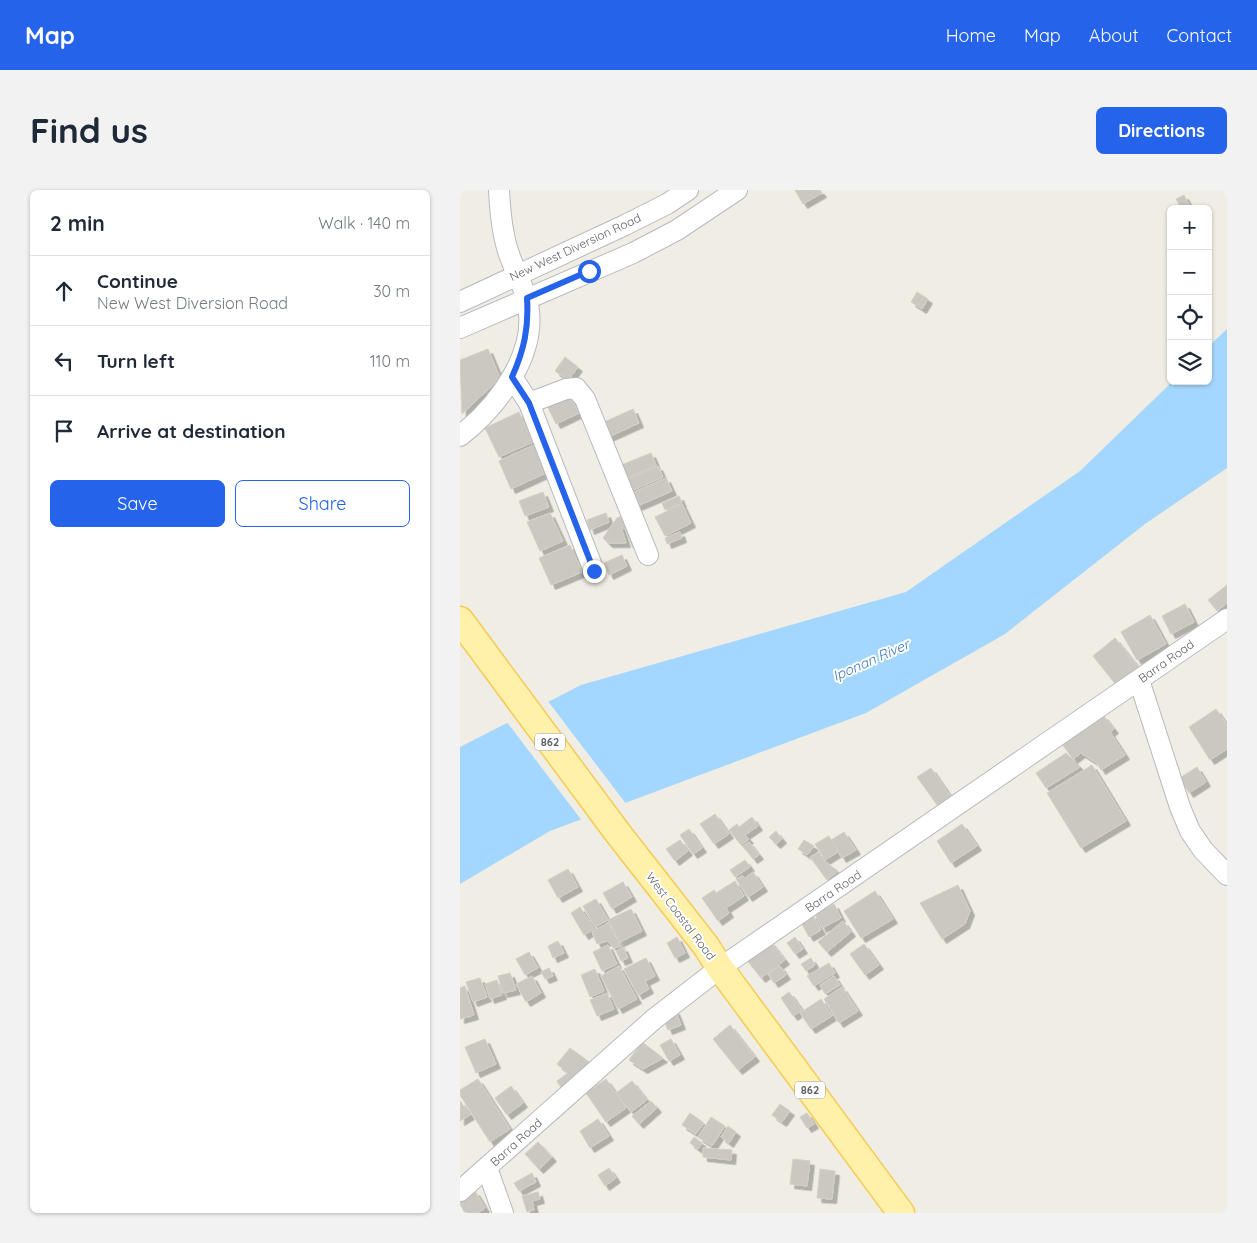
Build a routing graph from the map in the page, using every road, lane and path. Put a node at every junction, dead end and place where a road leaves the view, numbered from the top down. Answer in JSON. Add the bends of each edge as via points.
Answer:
{"nodes":[{"id":1,"x":499,"y":190,"type":"edge"},
{"id":2,"x":688,"y":190,"type":"edge"},
{"id":3,"x":737,"y":190,"type":"edge"},
{"id":4,"x":517,"y":275,"type":"junction"},
{"id":5,"x":527,"y":298,"type":"junction"},
{"id":6,"x":460,"y":302,"type":"edge"},
{"id":7,"x":460,"y":328,"type":"edge"},
{"id":8,"x":512,"y":377,"type":"junction"},
{"id":9,"x":529,"y":403,"type":"junction"},
{"id":10,"x":460,"y":436,"type":"edge"},
{"id":11,"x":648,"y":555,"type":"dead end"},
{"id":12,"x":594,"y":571,"type":"dead end"},
{"id":13,"x":1227,"y":619,"type":"edge"},
{"id":14,"x":460,"y":620,"type":"edge"},
{"id":15,"x":1139,"y":680,"type":"junction"},
{"id":16,"x":1227,"y":875,"type":"edge"},
{"id":17,"x":720,"y":968,"type":"junction"},
{"id":18,"x":487,"y":1168,"type":"junction"},
{"id":19,"x":460,"y":1190,"type":"edge"},
{"id":20,"x":503,"y":1213,"type":"edge"},
{"id":21,"x":901,"y":1213,"type":"edge"}],
"edges":[{"from":1,"to":4,"type":"street","via":[[508,252]]},
{"from":2,"to":4,"type":"street","name":"New West Diversion Road","via":[[667,204]]},
{"from":3,"to":5,"type":"street","via":[[677,230],[634,253]]},
{"from":4,"to":5,"type":"street"},
{"from":4,"to":6,"type":"street","name":"New West Diversion Road"},
{"from":5,"to":7,"type":"street"},
{"from":5,"to":8,"type":"street","via":[[528,329],[523,352]]},
{"from":8,"to":9,"type":"street"},
{"from":8,"to":10,"type":"street","via":[[496,402]]},
{"from":9,"to":11,"type":"street","via":[[576,388],[585,399]]},
{"from":9,"to":12,"type":"street"},
{"from":13,"to":15,"type":"street","name":"Barra Road"},
{"from":14,"to":17,"type":"main road","name":"West Coastal Road","number":"862"},
{"from":15,"to":16,"type":"street","via":[[1190,831]]},
{"from":15,"to":17,"type":"street","name":"Barra Road"},
{"from":17,"to":18,"type":"street","name":"Barra Road","via":[[654,1019]]},
{"from":17,"to":21,"type":"main road","name":"West Coastal Road","number":"862"},
{"from":18,"to":19,"type":"street","name":"Barra Road"},
{"from":18,"to":20,"type":"street"}]}
